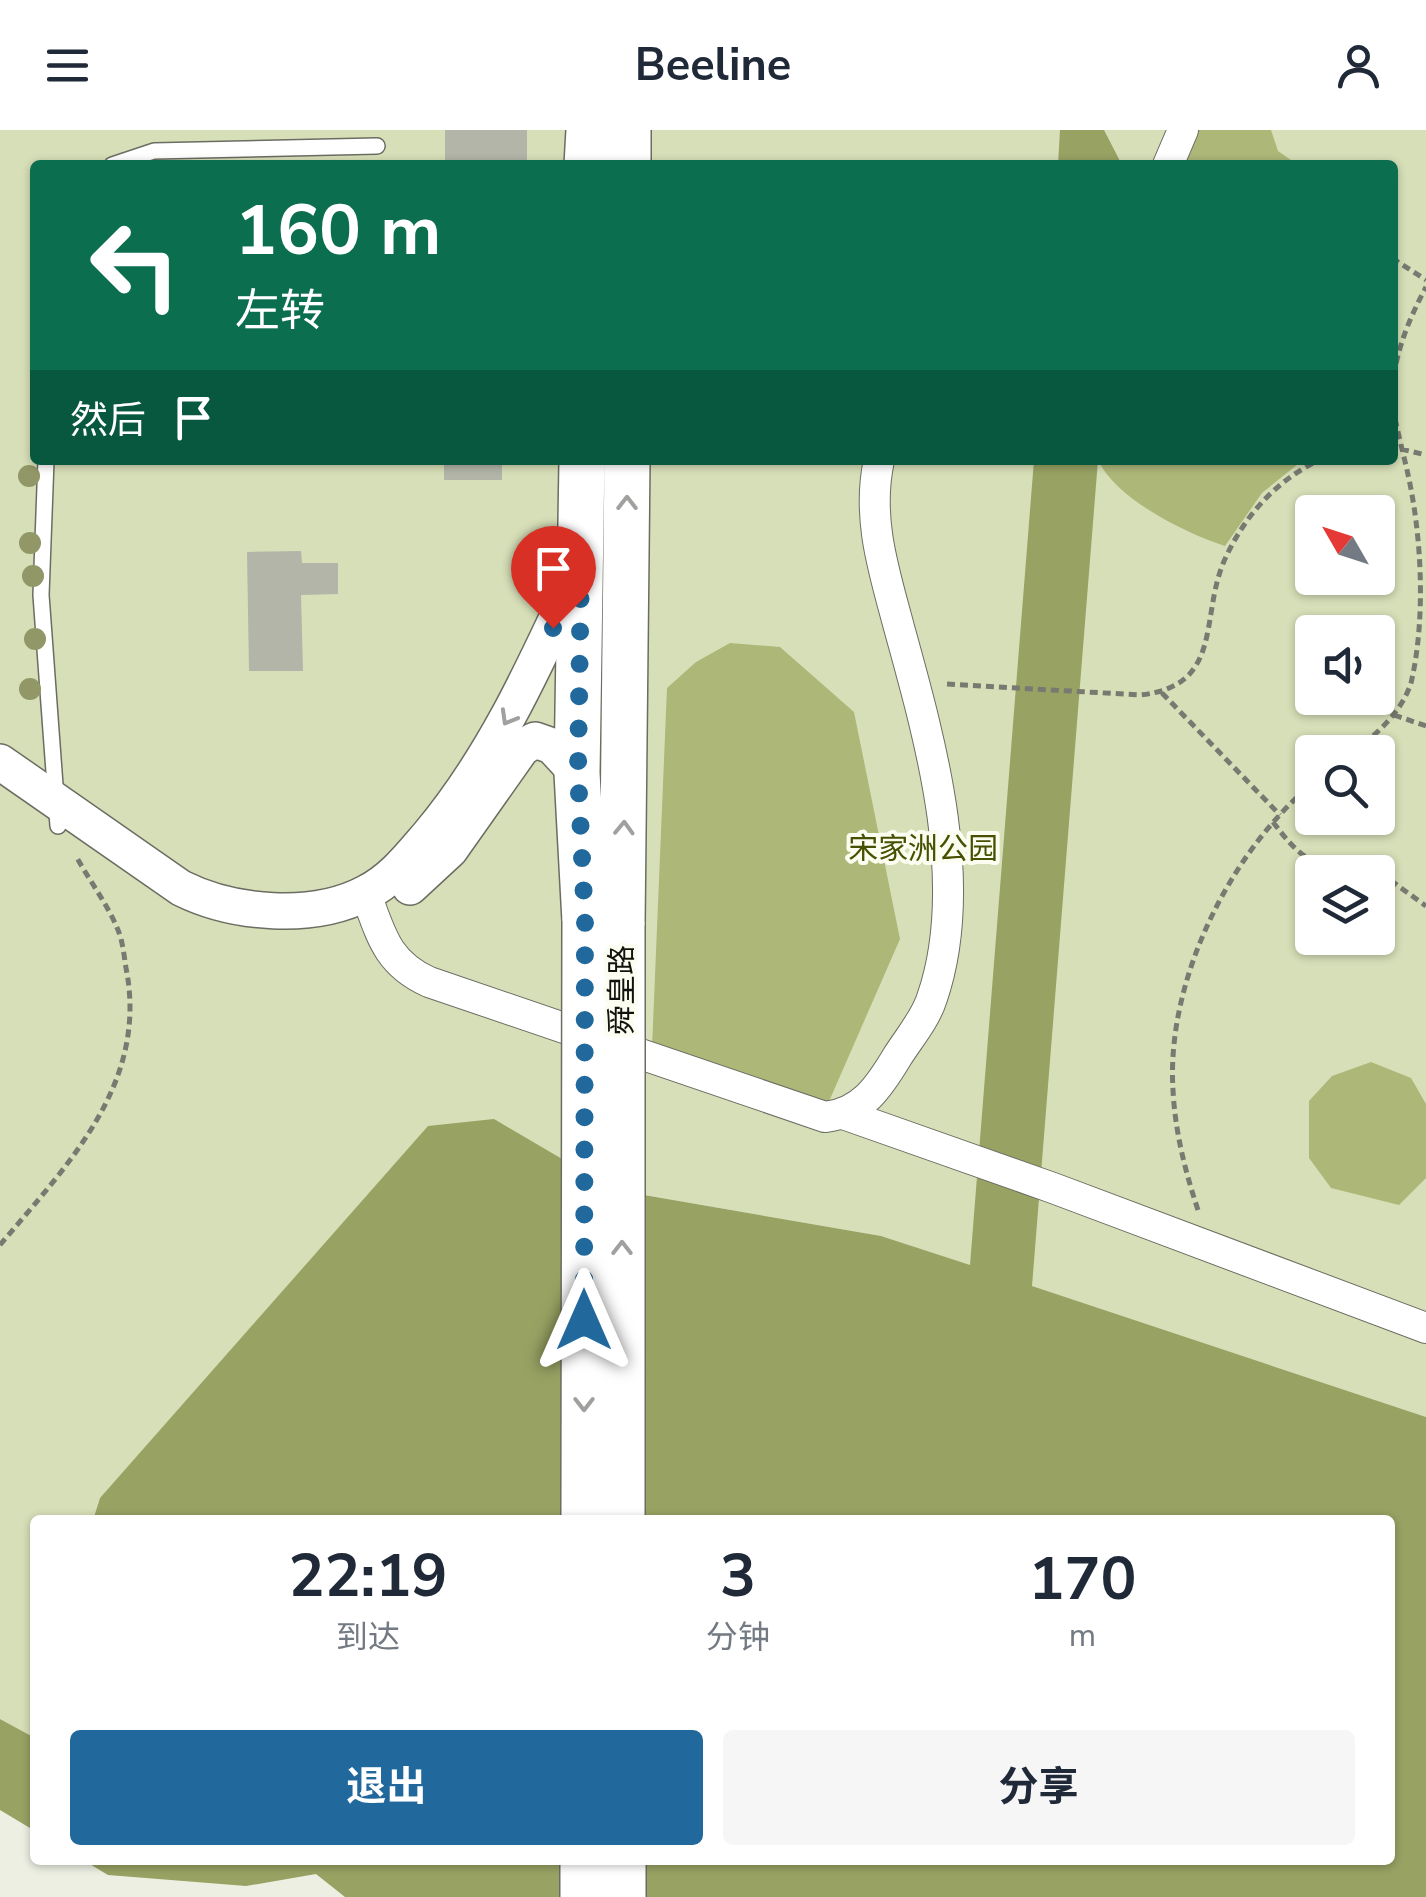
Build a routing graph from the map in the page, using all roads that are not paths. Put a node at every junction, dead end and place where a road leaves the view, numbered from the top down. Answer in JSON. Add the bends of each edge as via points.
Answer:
{"nodes":[{"id":1,"x":589,"y":130,"type":"edge"},
{"id":2,"x":628,"y":130,"type":"edge"},
{"id":3,"x":1183,"y":130,"type":"edge"},
{"id":4,"x":377,"y":146,"type":"dead end"},
{"id":5,"x":127,"y":160,"type":"edge"},
{"id":6,"x":587,"y":160,"type":"edge"},
{"id":7,"x":628,"y":160,"type":"edge"},
{"id":8,"x":1170,"y":160,"type":"edge"},
{"id":9,"x":46,"y":465,"type":"edge"},
{"id":10,"x":582,"y":465,"type":"edge"},
{"id":11,"x":627,"y":465,"type":"edge"},
{"id":12,"x":877,"y":465,"type":"edge"},
{"id":13,"x":581,"y":568,"type":"junction"},
{"id":14,"x":0,"y":762,"type":"edge"},
{"id":15,"x":578,"y":772,"type":"junction"},
{"id":16,"x":0,"y":786,"type":"edge"},
{"id":17,"x":57,"y":814,"type":"junction"},
{"id":18,"x":370,"y":904,"type":"junction"},
{"id":19,"x":603,"y":923,"type":"junction"},
{"id":20,"x":846,"y":1115,"type":"junction"},
{"id":21,"x":1426,"y":1328,"type":"edge"},
{"id":22,"x":584,"y":1515,"type":"edge"},
{"id":23,"x":622,"y":1515,"type":"edge"},
{"id":24,"x":583,"y":1865,"type":"edge"},
{"id":25,"x":622,"y":1865,"type":"edge"},
{"id":26,"x":583,"y":1897,"type":"edge"},
{"id":27,"x":622,"y":1897,"type":"edge"}],
"edges":[{"from":1,"to":6,"type":"main road"},
{"from":2,"to":7,"type":"main road"},
{"from":3,"to":8,"type":"street"},
{"from":4,"to":5,"type":"lane","via":[[154,151]]},
{"from":9,"to":17,"type":"lane","via":[[41,595]]},
{"from":10,"to":13,"type":"main road","name":"舜皇路"},
{"from":19,"to":11,"type":"main road","name":"舜皇路","one_way":true},
{"from":12,"to":20,"type":"street","via":[[872,491],[880,553],[945,828],[947,934],[932,1001],[869,1097]]},
{"from":13,"to":15,"type":"main road","name":"舜皇路"},
{"from":13,"to":18,"type":"street","one_way":true,"via":[[524,690],[464,793]]},
{"from":14,"to":17,"type":"street"},
{"from":15,"to":18,"type":"street","via":[[552,746],[535,740],[522,748],[450,850],[408,890]]},
{"from":15,"to":19,"type":"main road","name":"舜皇路"},
{"from":16,"to":17,"type":"street"},
{"from":17,"to":18,"type":"street","via":[[200,898],[255,911]]},
{"from":18,"to":20,"type":"street","via":[[390,954],[429,982],[825,1117]]},
{"from":19,"to":22,"type":"main road","name":"舜皇路","one_way":true,"bridge":true},
{"from":23,"to":19,"type":"main road","name":"舜皇路","one_way":true,"bridge":true},
{"from":20,"to":21,"type":"street"},
{"from":24,"to":26,"type":"main road"},
{"from":25,"to":27,"type":"main road"}]}
